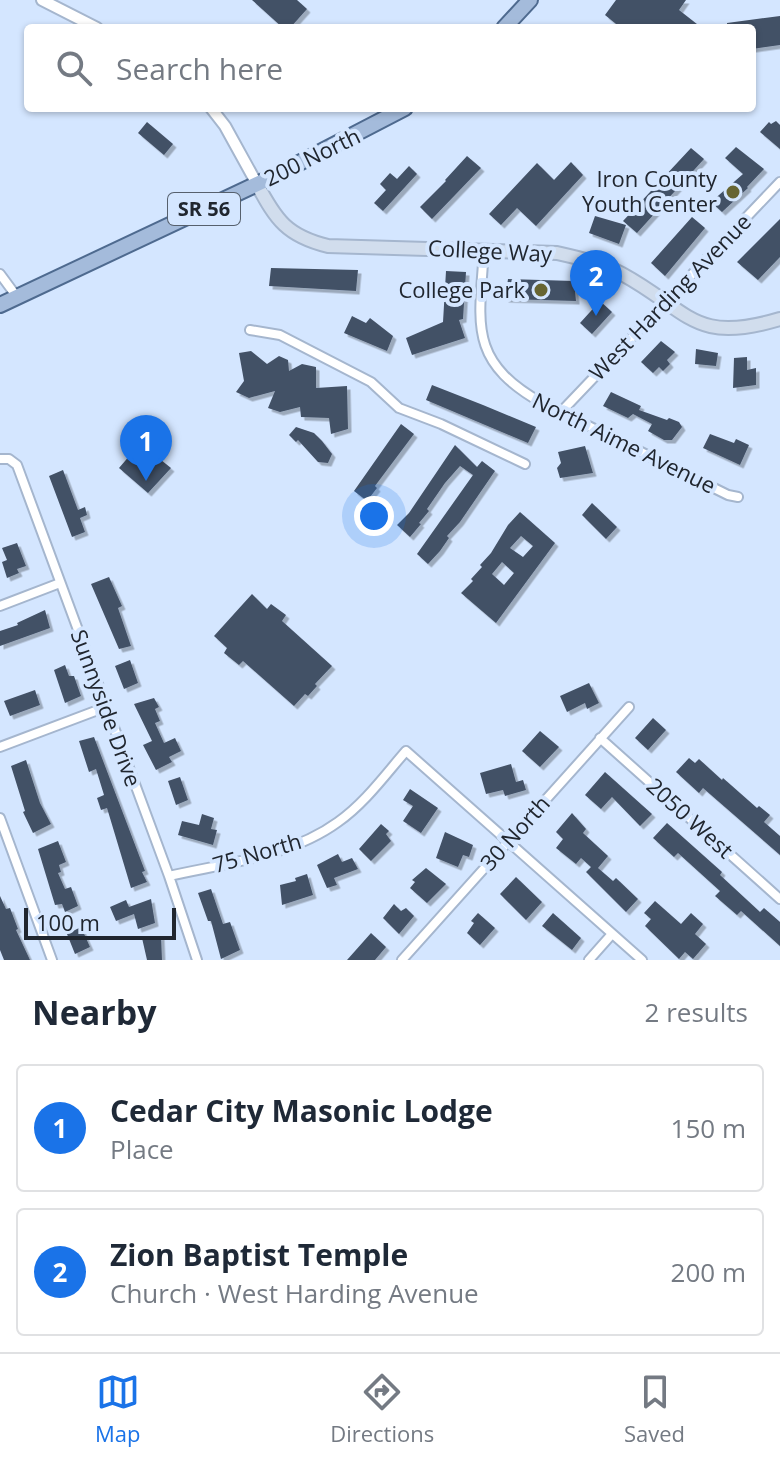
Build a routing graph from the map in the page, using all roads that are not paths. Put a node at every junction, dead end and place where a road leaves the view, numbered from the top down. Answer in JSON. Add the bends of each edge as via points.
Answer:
{"nodes":[{"id":1,"x":42,"y":0,"type":"edge"},
{"id":2,"x":530,"y":0,"type":"edge"},
{"id":3,"x":89,"y":24,"type":"edge"},
{"id":4,"x":508,"y":24,"type":"edge"},
{"id":5,"x":214,"y":112,"type":"edge"},
{"id":6,"x":397,"y":112,"type":"edge"},
{"id":7,"x":780,"y":182,"type":"edge"},
{"id":8,"x":257,"y":184,"type":"junction"},
{"id":9,"x":484,"y":250,"type":"junction"},
{"id":10,"x":0,"y":274,"type":"edge"},
{"id":11,"x":17,"y":297,"type":"junction"},
{"id":12,"x":664,"y":302,"type":"junction"},
{"id":13,"x":0,"y":305,"type":"edge"},
{"id":14,"x":780,"y":319,"type":"edge"},
{"id":15,"x":250,"y":330,"type":"dead end"},
{"id":16,"x":560,"y":413,"type":"junction"},
{"id":17,"x":4,"y":459,"type":"edge"},
{"id":18,"x":525,"y":464,"type":"dead end"},
{"id":19,"x":738,"y":497,"type":"dead end"},
{"id":20,"x":60,"y":583,"type":"junction"},
{"id":21,"x":0,"y":606,"type":"edge"},
{"id":22,"x":106,"y":707,"type":"junction"},
{"id":23,"x":629,"y":707,"type":"dead end"},
{"id":24,"x":600,"y":738,"type":"junction"},
{"id":25,"x":0,"y":747,"type":"edge"},
{"id":26,"x":0,"y":818,"type":"edge"},
{"id":27,"x":509,"y":841,"type":"junction"},
{"id":28,"x":169,"y":876,"type":"junction"},
{"id":29,"x":780,"y":899,"type":"edge"},
{"id":30,"x":612,"y":934,"type":"junction"},
{"id":31,"x":52,"y":960,"type":"edge"},
{"id":32,"x":197,"y":960,"type":"edge"},
{"id":33,"x":402,"y":960,"type":"edge"},
{"id":34,"x":589,"y":960,"type":"edge"},
{"id":35,"x":642,"y":960,"type":"edge"}],
"edges":[{"from":1,"to":3,"type":"street"},
{"from":2,"to":4,"type":"main road"},
{"from":5,"to":8,"type":"street"},
{"from":6,"to":8,"type":"main road","name":"200 North","number":"SR 56"},
{"from":7,"to":12,"type":"street","name":"West Harding Avenue"},
{"from":8,"to":9,"type":"main road","name":"College Way","via":[[281,224],[309,241],[328,246]]},
{"from":8,"to":11,"type":"main road","name":"200 North","number":"SR 56"},
{"from":9,"to":12,"type":"main road","name":"College Way","via":[[589,260],[619,272]]},
{"from":9,"to":16,"type":"street","name":"North Aime Avenue","via":[[480,313],[486,352],[517,389]]},
{"from":10,"to":11,"type":"street"},
{"from":11,"to":13,"type":"main road","name":"200 North","number":"SR 56"},
{"from":12,"to":14,"type":"main road","name":"College Way","via":[[705,326],[730,330]]},
{"from":12,"to":16,"type":"street","name":"West Harding Avenue"},
{"from":15,"to":18,"type":"street","via":[[280,335],[371,382],[399,408]]},
{"from":16,"to":19,"type":"street","name":"North Aime Avenue"},
{"from":17,"to":20,"type":"street","name":"Sunnyside Drive","via":[[17,465]]},
{"from":20,"to":21,"type":"street"},
{"from":20,"to":22,"type":"street","name":"Sunnyside Drive"},
{"from":22,"to":25,"type":"street"},
{"from":22,"to":28,"type":"street","name":"Sunnyside Drive"},
{"from":23,"to":24,"type":"street","name":"30 North"},
{"from":24,"to":27,"type":"street","name":"30 North"},
{"from":24,"to":29,"type":"street","name":"2050 West"},
{"from":26,"to":31,"type":"street"},
{"from":27,"to":28,"type":"street","name":"75 North","via":[[406,751],[358,806],[319,834],[264,855]]},
{"from":27,"to":30,"type":"street"},
{"from":27,"to":33,"type":"street","name":"30 North"},
{"from":28,"to":32,"type":"street","name":"Sunnyside Drive"},
{"from":30,"to":34,"type":"street"},
{"from":30,"to":35,"type":"street"}]}
